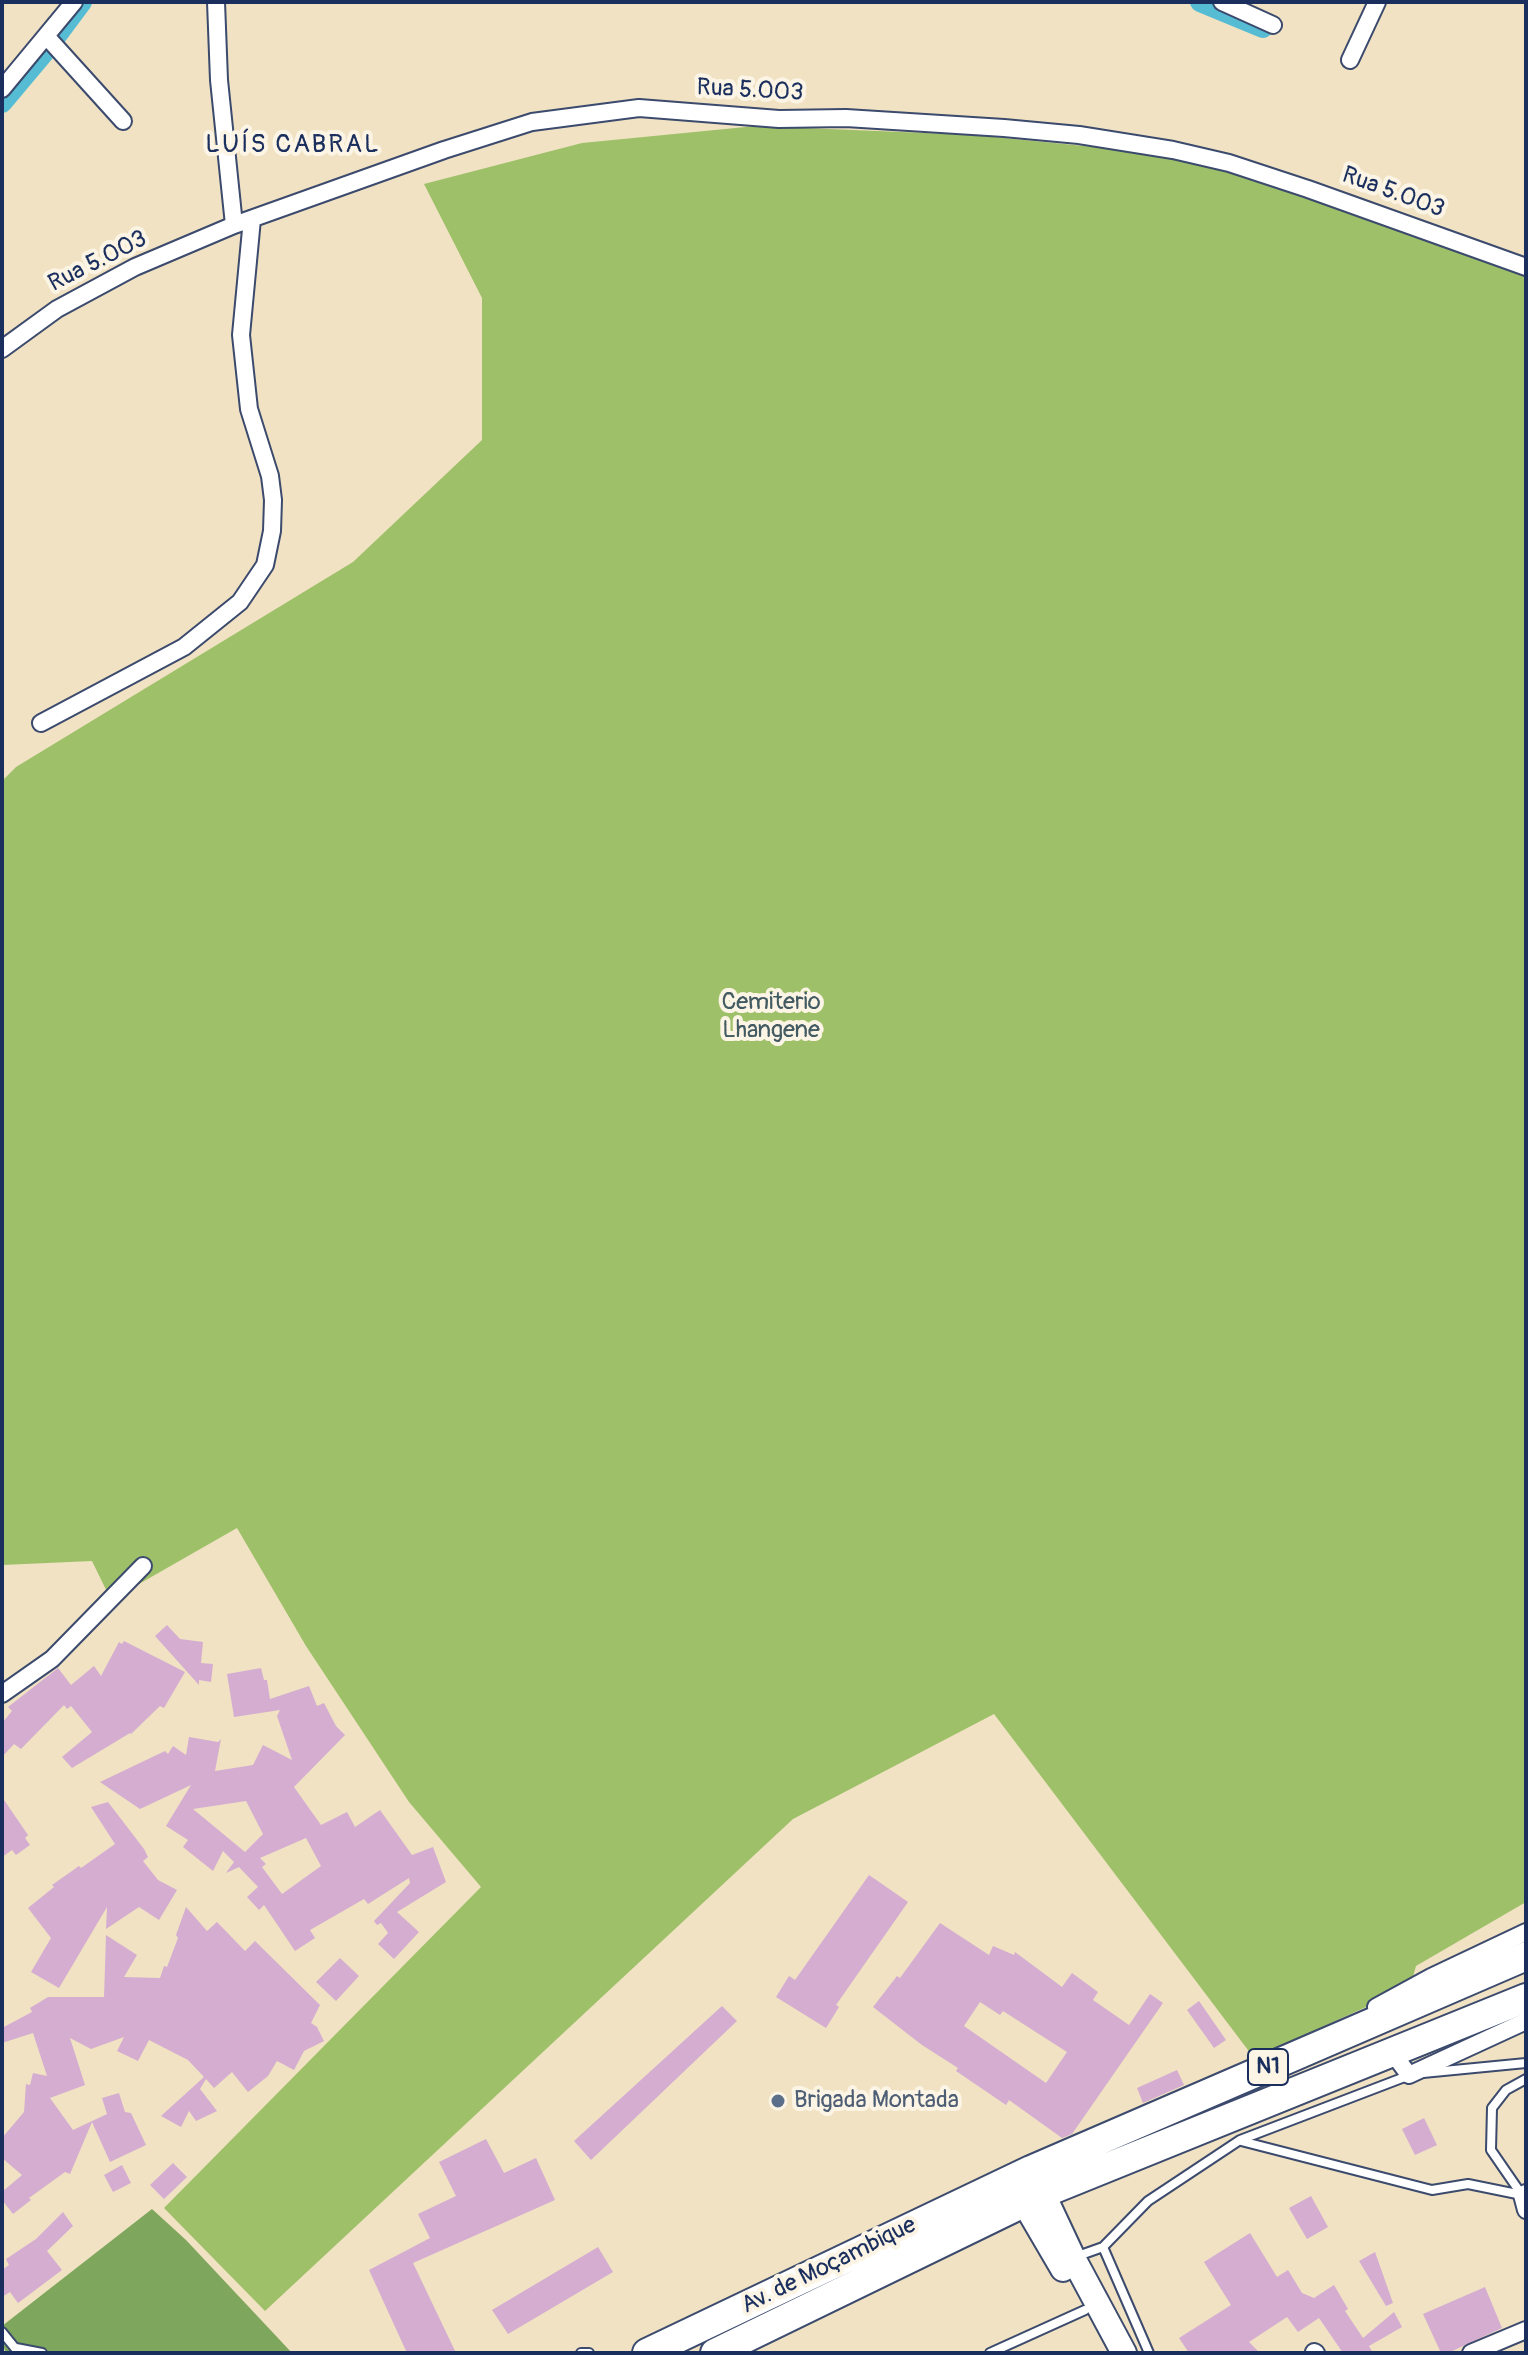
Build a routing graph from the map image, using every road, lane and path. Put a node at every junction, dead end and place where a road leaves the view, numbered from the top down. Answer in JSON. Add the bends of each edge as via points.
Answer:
{"nodes":[{"id":1,"x":74,"y":2,"type":"edge"},
{"id":2,"x":216,"y":2,"type":"edge"},
{"id":3,"x":1222,"y":2,"type":"edge"},
{"id":4,"x":1377,"y":2,"type":"edge"},
{"id":5,"x":1273,"y":25,"type":"dead end"},
{"id":6,"x":47,"y":37,"type":"junction"},
{"id":7,"x":1350,"y":60,"type":"dead end"},
{"id":8,"x":2,"y":89,"type":"edge"},
{"id":9,"x":123,"y":121,"type":"dead end"},
{"id":10,"x":252,"y":219,"type":"junction"},
{"id":11,"x":234,"y":225,"type":"junction"},
{"id":12,"x":1526,"y":267,"type":"edge"},
{"id":13,"x":2,"y":349,"type":"edge"},
{"id":14,"x":41,"y":723,"type":"dead end"},
{"id":15,"x":143,"y":1566,"type":"dead end"},
{"id":16,"x":2,"y":1694,"type":"edge"},
{"id":17,"x":1526,"y":1932,"type":"edge"},
{"id":18,"x":1526,"y":1956,"type":"edge"},
{"id":19,"x":1518,"y":2009,"type":"edge"},
{"id":20,"x":1352,"y":2030,"type":"junction"},
{"id":21,"x":1392,"y":2052,"type":"junction"},
{"id":22,"x":1526,"y":2063,"type":"edge"},
{"id":23,"x":1409,"y":2075,"type":"junction"},
{"id":24,"x":1526,"y":2079,"type":"edge"},
{"id":25,"x":1240,"y":2140,"type":"junction"},
{"id":26,"x":1027,"y":2186,"type":"junction"},
{"id":27,"x":1525,"y":2199,"type":"edge"},
{"id":28,"x":1103,"y":2247,"type":"junction"},
{"id":29,"x":1073,"y":2258,"type":"junction"},
{"id":30,"x":1085,"y":2310,"type":"junction"},
{"id":31,"x":1526,"y":2330,"type":"edge"},
{"id":32,"x":2,"y":2332,"type":"edge"},
{"id":33,"x":1015,"y":2343,"type":"junction"},
{"id":34,"x":17,"y":2350,"type":"edge"},
{"id":35,"x":42,"y":2353,"type":"edge"},
{"id":36,"x":581,"y":2353,"type":"edge"},
{"id":37,"x":589,"y":2353,"type":"edge"},
{"id":38,"x":647,"y":2353,"type":"edge"},
{"id":39,"x":715,"y":2353,"type":"edge"},
{"id":40,"x":990,"y":2353,"type":"edge"},
{"id":41,"x":1020,"y":2353,"type":"edge"},
{"id":42,"x":1107,"y":2353,"type":"edge"},
{"id":43,"x":1124,"y":2353,"type":"edge"},
{"id":44,"x":1149,"y":2353,"type":"edge"},
{"id":45,"x":1471,"y":2353,"type":"edge"}],
"edges":[{"from":1,"to":6,"type":"street"},
{"from":2,"to":11,"type":"street"},
{"from":3,"to":5,"type":"street"},
{"from":4,"to":7,"type":"street"},
{"from":6,"to":8,"type":"street"},
{"from":6,"to":9,"type":"street"},
{"from":10,"to":11,"type":"street","name":"Rua 5.003"},
{"from":10,"to":12,"type":"street","name":"Rua 5.003","via":[[532,122],[639,108],[1004,128],[1173,150],[1295,184]]},
{"from":10,"to":14,"type":"street","via":[[241,335],[249,409],[273,500],[265,565],[240,602],[184,647]]},
{"from":11,"to":13,"type":"street","name":"Rua 5.003","via":[[135,267],[57,309]]},
{"from":15,"to":16,"type":"street","via":[[52,1659]]},
{"from":17,"to":20,"type":"street","via":[[1376,2007]]},
{"from":18,"to":20,"type":"highway","number":"N1"},
{"from":19,"to":21,"type":"highway","number":"N1"},
{"from":19,"to":23,"type":"street"},
{"from":20,"to":26,"type":"highway","number":"N1"},
{"from":21,"to":23,"type":"street"},
{"from":21,"to":26,"type":"highway","number":"N1"},
{"from":22,"to":23,"type":"lane"},
{"from":23,"to":25,"type":"lane"},
{"from":24,"to":27,"type":"lane","via":[[1506,2090],[1492,2108],[1491,2150]]},
{"from":25,"to":27,"type":"lane","via":[[1432,2190],[1468,2184]]},
{"from":25,"to":28,"type":"lane","via":[[1148,2201]]},
{"from":26,"to":29,"type":"main road"},
{"from":26,"to":30,"type":"main road"},
{"from":26,"to":38,"type":"highway","name":"Av. de Moçambique","number":"N1"},
{"from":26,"to":39,"type":"highway","name":"Av. de Moçambique","number":"N1"},
{"from":28,"to":29,"type":"lane"},
{"from":28,"to":44,"type":"lane"},
{"from":29,"to":43,"type":"main road"},
{"from":30,"to":33,"type":"lane"},
{"from":30,"to":42,"type":"main road"},
{"from":31,"to":45,"type":"street"},
{"from":32,"to":34,"type":"lane"},
{"from":33,"to":40,"type":"lane"},
{"from":33,"to":41,"type":"lane"},
{"from":34,"to":35,"type":"lane"},
{"from":36,"to":37,"type":"lane"}]}
